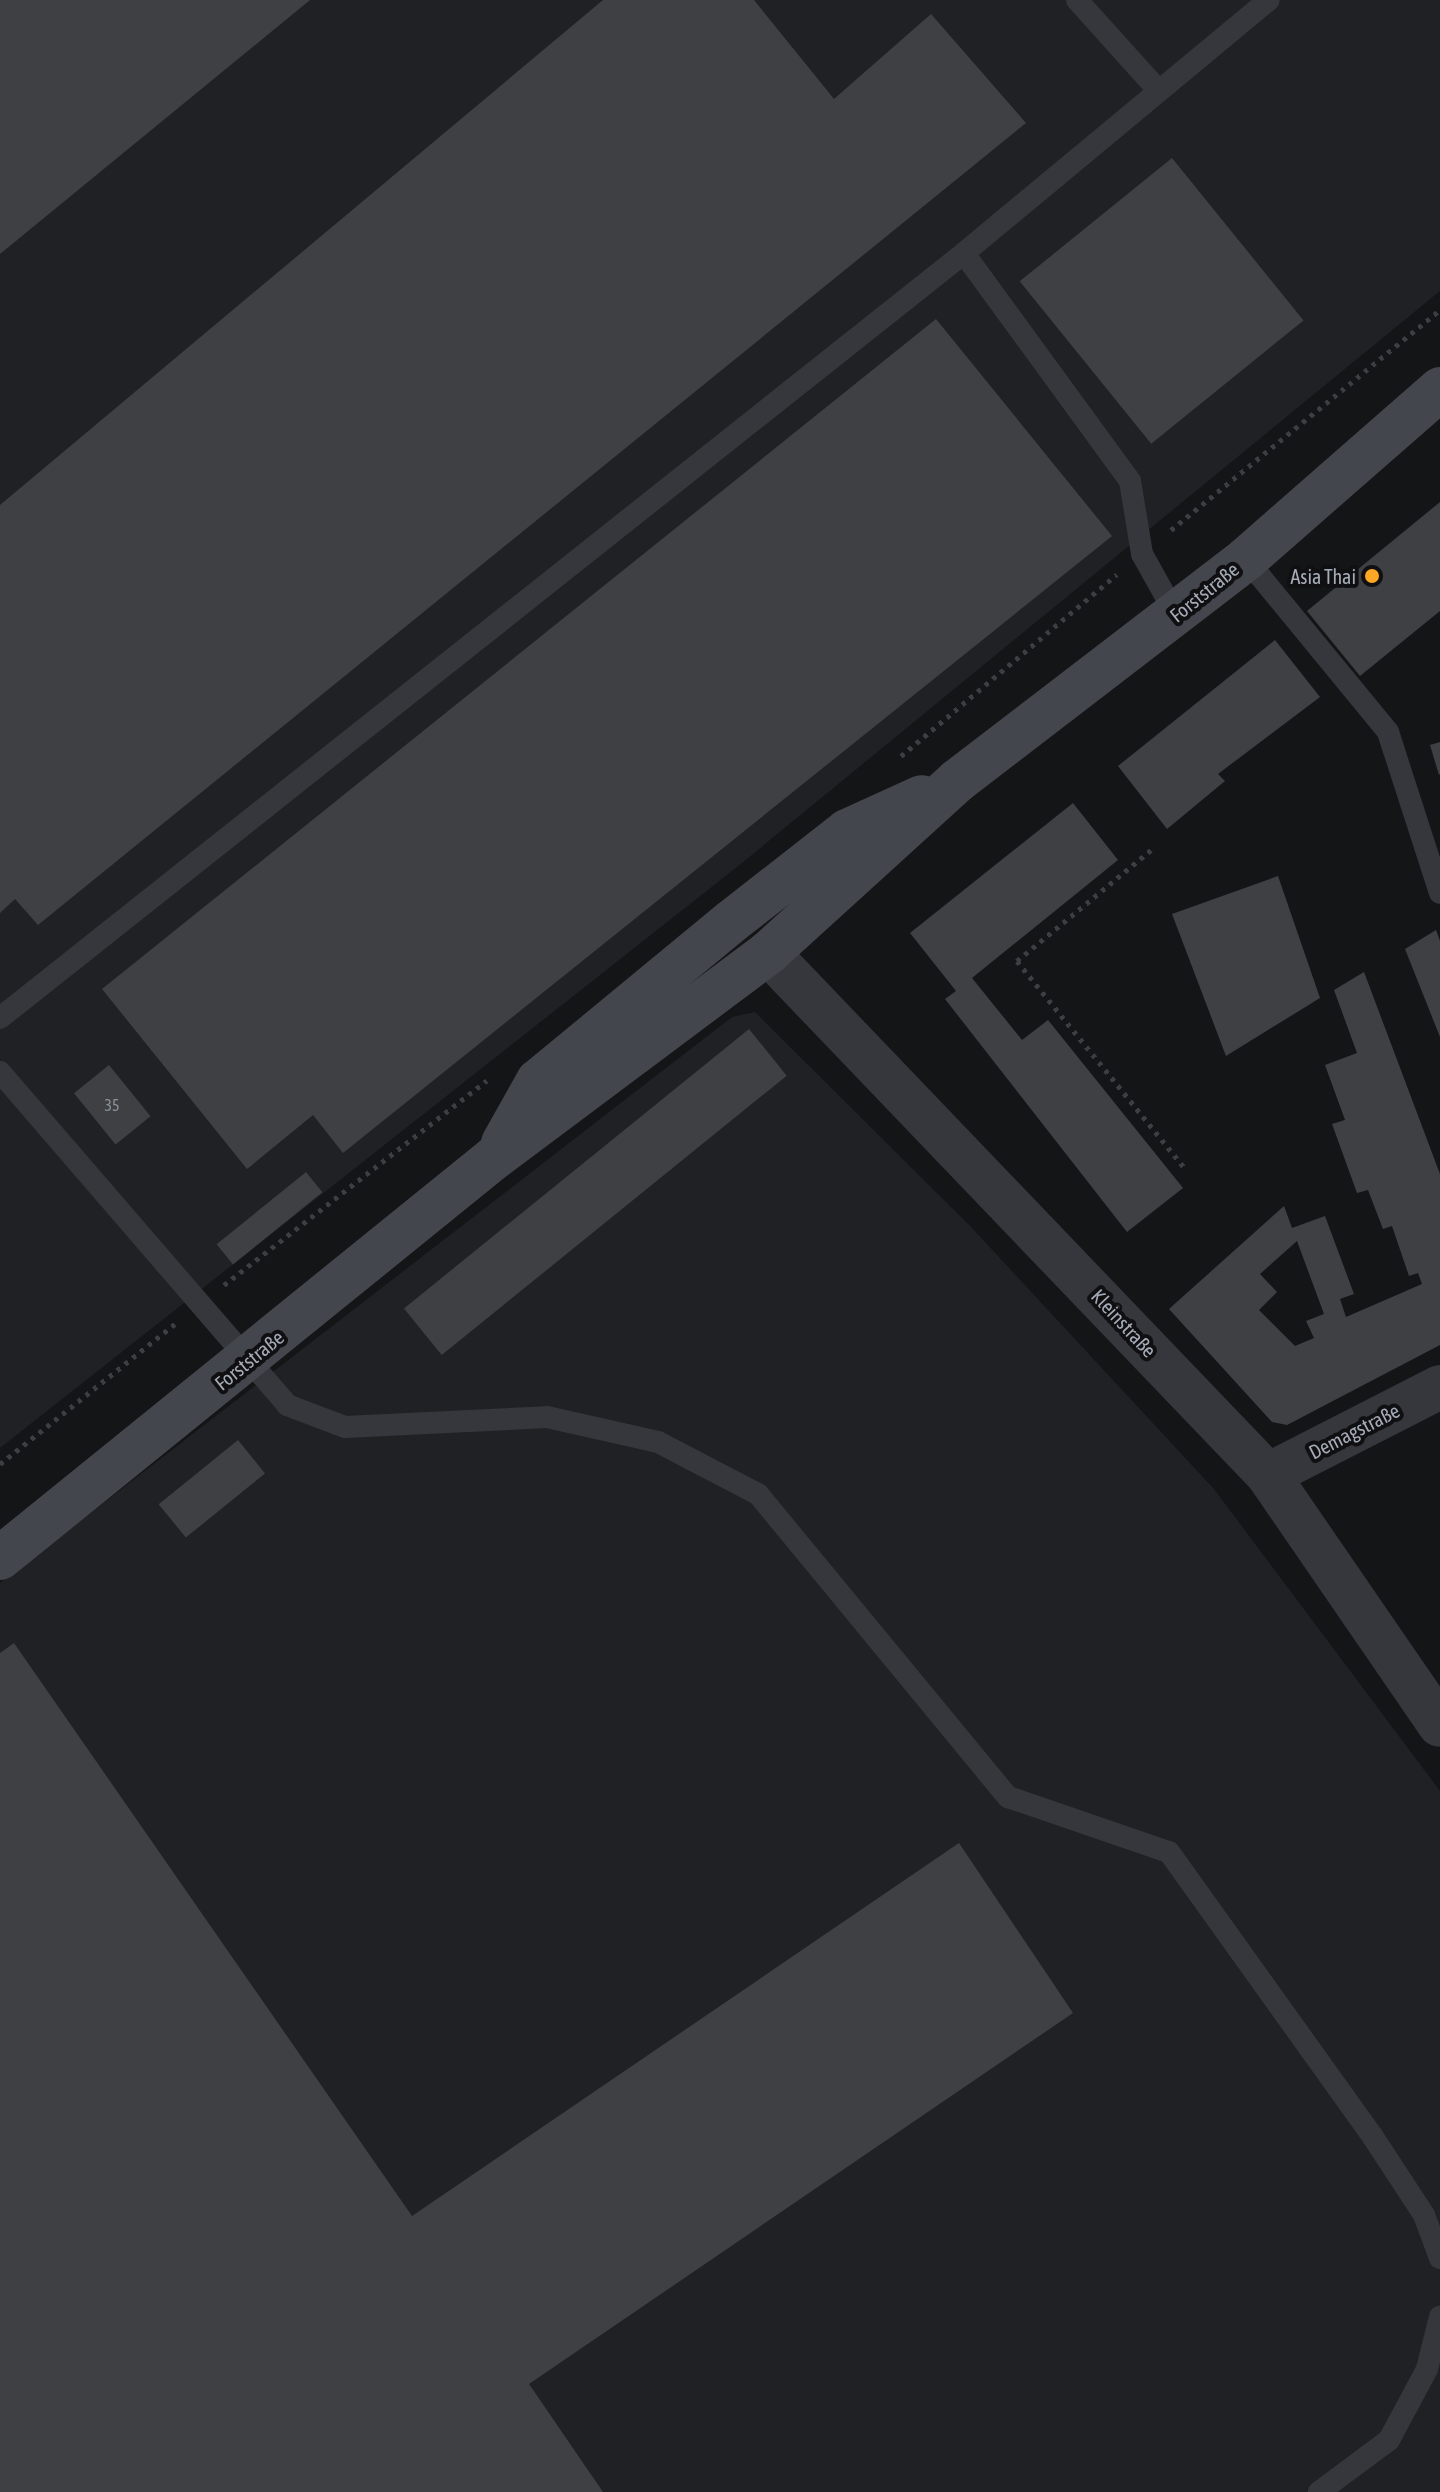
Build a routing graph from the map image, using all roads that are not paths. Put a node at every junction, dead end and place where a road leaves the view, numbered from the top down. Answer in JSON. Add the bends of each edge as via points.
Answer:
{"nodes":[{"id":1,"x":1077,"y":0,"type":"edge"},
{"id":2,"x":1269,"y":0,"type":"edge"},
{"id":3,"x":1159,"y":91,"type":"junction"},
{"id":4,"x":964,"y":253,"type":"junction"},
{"id":5,"x":1440,"y":389,"type":"edge"},
{"id":6,"x":1246,"y":559,"type":"junction"},
{"id":7,"x":1176,"y":615,"type":"junction"},
{"id":8,"x":957,"y":781,"type":"junction"},
{"id":9,"x":1440,"y":893,"type":"edge"},
{"id":10,"x":768,"y":953,"type":"junction"},
{"id":11,"x":0,"y":1018,"type":"edge"},
{"id":12,"x":0,"y":1072,"type":"edge"},
{"id":13,"x":494,"y":1158,"type":"junction"},
{"id":14,"x":248,"y":1361,"type":"junction"},
{"id":15,"x":1440,"y":1387,"type":"edge"},
{"id":16,"x":1268,"y":1475,"type":"junction"},
{"id":17,"x":0,"y":1558,"type":"edge"},
{"id":18,"x":1440,"y":1725,"type":"edge"},
{"id":19,"x":1440,"y":2258,"type":"edge"},
{"id":20,"x":1440,"y":2317,"type":"edge"},
{"id":21,"x":1319,"y":2492,"type":"edge"}],
"edges":[{"from":1,"to":3,"type":"lane"},
{"from":2,"to":3,"type":"lane"},
{"from":3,"to":4,"type":"lane"},
{"from":4,"to":7,"type":"lane","via":[[1130,481],[1142,554]]},
{"from":4,"to":11,"type":"lane"},
{"from":5,"to":6,"type":"main road","name":"Forststraße"},
{"from":6,"to":7,"type":"main road","name":"Forststraße"},
{"from":6,"to":9,"type":"lane","via":[[1388,732]]},
{"from":7,"to":8,"type":"main road","name":"Forststraße"},
{"from":8,"to":10,"type":"main road","name":"Forststraße"},
{"from":8,"to":13,"type":"main road","name":"Forststraße","via":[[847,831],[732,921],[538,1081]]},
{"from":10,"to":13,"type":"main road","name":"Forststraße"},
{"from":10,"to":16,"type":"street","name":"Kleinstraße"},
{"from":12,"to":14,"type":"lane"},
{"from":13,"to":14,"type":"main road","name":"Forststraße"},
{"from":14,"to":17,"type":"main road","name":"Forststraße"},
{"from":14,"to":19,"type":"lane","via":[[287,1405],[345,1427],[547,1417],[658,1442],[758,1494],[1008,1797],[1169,1852],[1373,2137],[1424,2215]]},
{"from":15,"to":16,"type":"street","name":"Demagstraße"},
{"from":16,"to":18,"type":"street","name":"Kleinstraße"},
{"from":20,"to":21,"type":"lane","via":[[1427,2369],[1389,2440]]}]}
